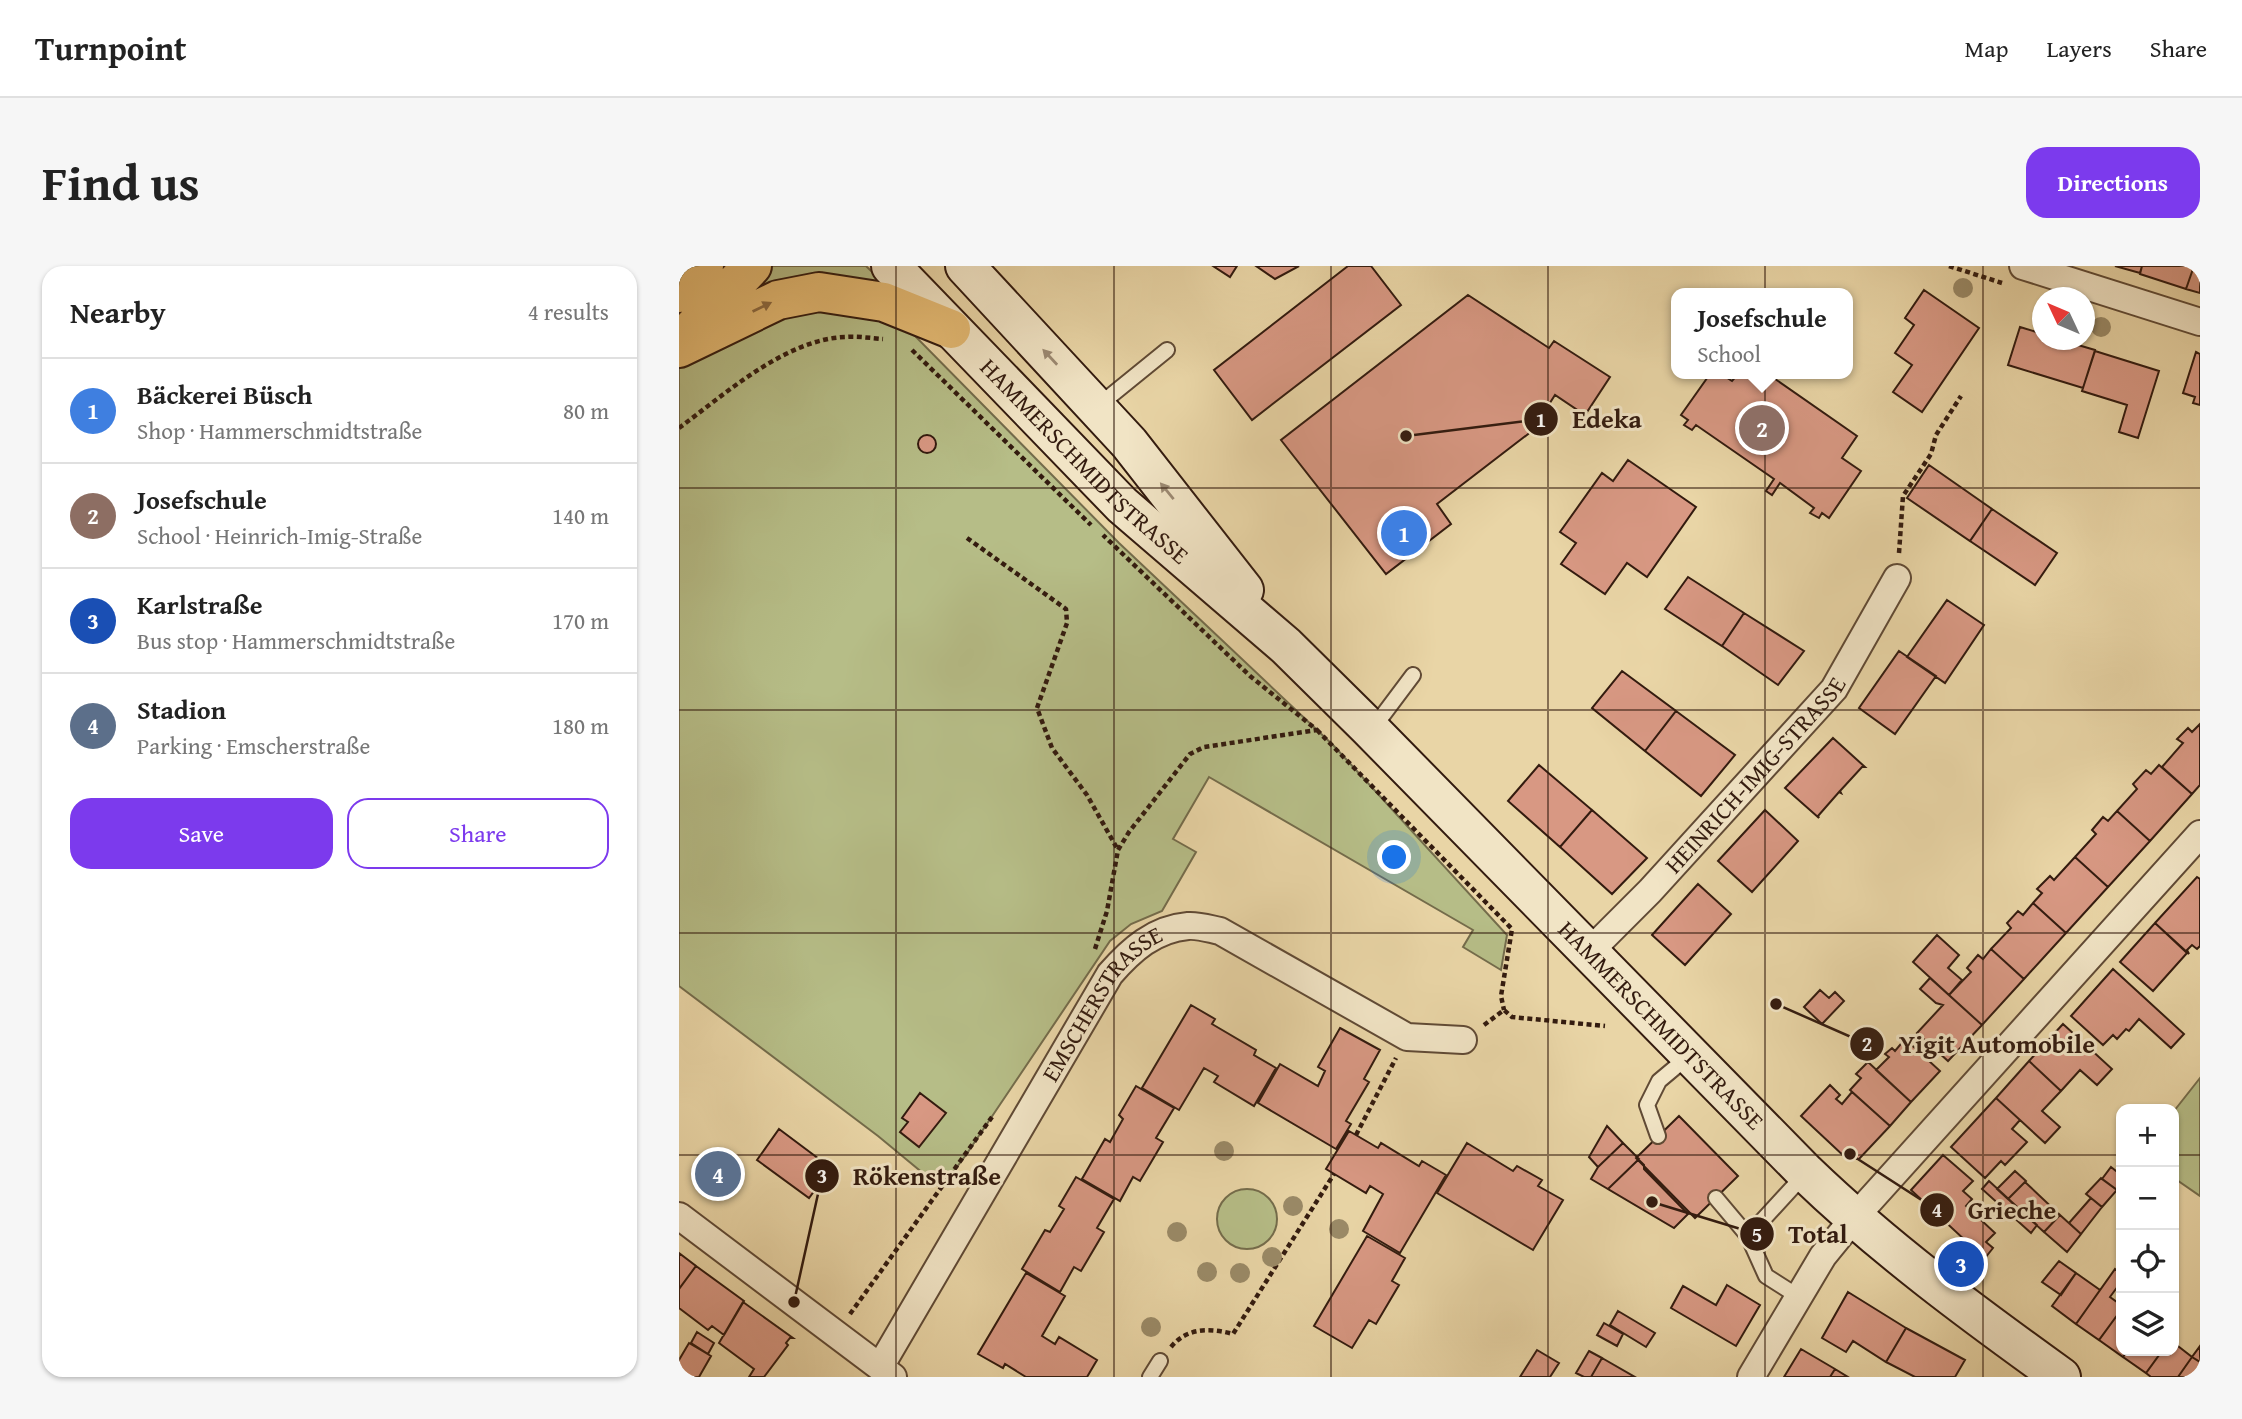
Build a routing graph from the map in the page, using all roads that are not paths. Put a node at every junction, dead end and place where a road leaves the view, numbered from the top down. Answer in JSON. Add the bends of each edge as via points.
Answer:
{"nodes":[{"id":1,"x":752,"y":266,"type":"edge"},
{"id":2,"x":891,"y":266,"type":"edge"},
{"id":3,"x":965,"y":266,"type":"edge"},
{"id":4,"x":2017,"y":276,"type":"edge"},
{"id":5,"x":2200,"y":323,"type":"edge"},
{"id":6,"x":951,"y":328,"type":"junction"},
{"id":7,"x":679,"y":342,"type":"edge"},
{"id":8,"x":679,"y":348,"type":"edge"},
{"id":9,"x":1167,"y":350,"type":"dead end"},
{"id":10,"x":1097,"y":406,"type":"junction"},
{"id":11,"x":1897,"y":578,"type":"road end"},
{"id":12,"x":1286,"y":646,"type":"junction"},
{"id":13,"x":1413,"y":675,"type":"dead end"},
{"id":14,"x":1368,"y":727,"type":"junction"},
{"id":15,"x":2200,"y":834,"type":"edge"},
{"id":16,"x":1589,"y":952,"type":"junction"},
{"id":17,"x":1463,"y":1040,"type":"road end"},
{"id":18,"x":1690,"y":1055,"type":"junction"},
{"id":19,"x":1657,"y":1136,"type":"dead end"},
{"id":20,"x":1806,"y":1174,"type":"junction"},
{"id":21,"x":1716,"y":1198,"type":"dead end"},
{"id":22,"x":679,"y":1216,"type":"edge"},
{"id":23,"x":1854,"y":1218,"type":"junction"},
{"id":24,"x":1748,"y":1236,"type":"junction"},
{"id":25,"x":1799,"y":1297,"type":"junction"},
{"id":26,"x":1160,"y":1361,"type":"road end"},
{"id":27,"x":887,"y":1372,"type":"edge"},
{"id":28,"x":1150,"y":1377,"type":"edge"},
{"id":29,"x":1751,"y":1377,"type":"edge"},
{"id":30,"x":2061,"y":1377,"type":"edge"}],
"edges":[{"from":1,"to":7,"type":"highway"},
{"from":2,"to":6,"type":"main road","name":"HAMMERSCHMIDTSTRASSE"},
{"from":10,"to":3,"type":"main road","name":"HAMMERSCHMIDTSTRASSE","one_way":true},
{"from":4,"to":5,"type":"street"},
{"from":8,"to":6,"type":"highway","one_way":true,"via":[[778,300],[819,292],[884,302]]},
{"from":6,"to":12,"type":"main road","name":"HAMMERSCHMIDTSTRASSE","via":[[1122,505]]},
{"from":9,"to":10,"type":"lane"},
{"from":12,"to":10,"type":"main road","name":"HAMMERSCHMIDTSTRASSE","one_way":true},
{"from":11,"to":16,"type":"street","name":"HEINRICH-IMIG-STRASSE","via":[[1834,689]]},
{"from":12,"to":14,"type":"main road","name":"HAMMERSCHMIDTSTRASSE"},
{"from":13,"to":14,"type":"lane"},
{"from":14,"to":16,"type":"main road","name":"HAMMERSCHMIDTSTRASSE"},
{"from":15,"to":23,"type":"street"},
{"from":16,"to":18,"type":"main road","name":"HAMMERSCHMIDTSTRASSE"},
{"from":17,"to":27,"type":"street","name":"EMSCHERSTRASSE","via":[[1407,1037],[1220,931],[1190,926],[1147,939],[1110,974]]},
{"from":18,"to":19,"type":"lane","via":[[1659,1080],[1647,1105]]},
{"from":18,"to":20,"type":"main road","name":"HAMMERSCHMIDTSTRASSE"},
{"from":20,"to":23,"type":"main road","name":"HAMMERSCHMIDTSTRASSE"},
{"from":20,"to":24,"type":"lane"},
{"from":21,"to":24,"type":"lane"},
{"from":22,"to":27,"type":"street","name":"EMSCHERSTRASSE"},
{"from":23,"to":25,"type":"street","via":[[1823,1256]]},
{"from":23,"to":30,"type":"main road","name":"HAMMERSCHMIDTSTRASSE","via":[[1919,1273]]},
{"from":24,"to":25,"type":"lane","via":[[1766,1276]]},
{"from":25,"to":29,"type":"street"},
{"from":26,"to":28,"type":"lane"}]}
